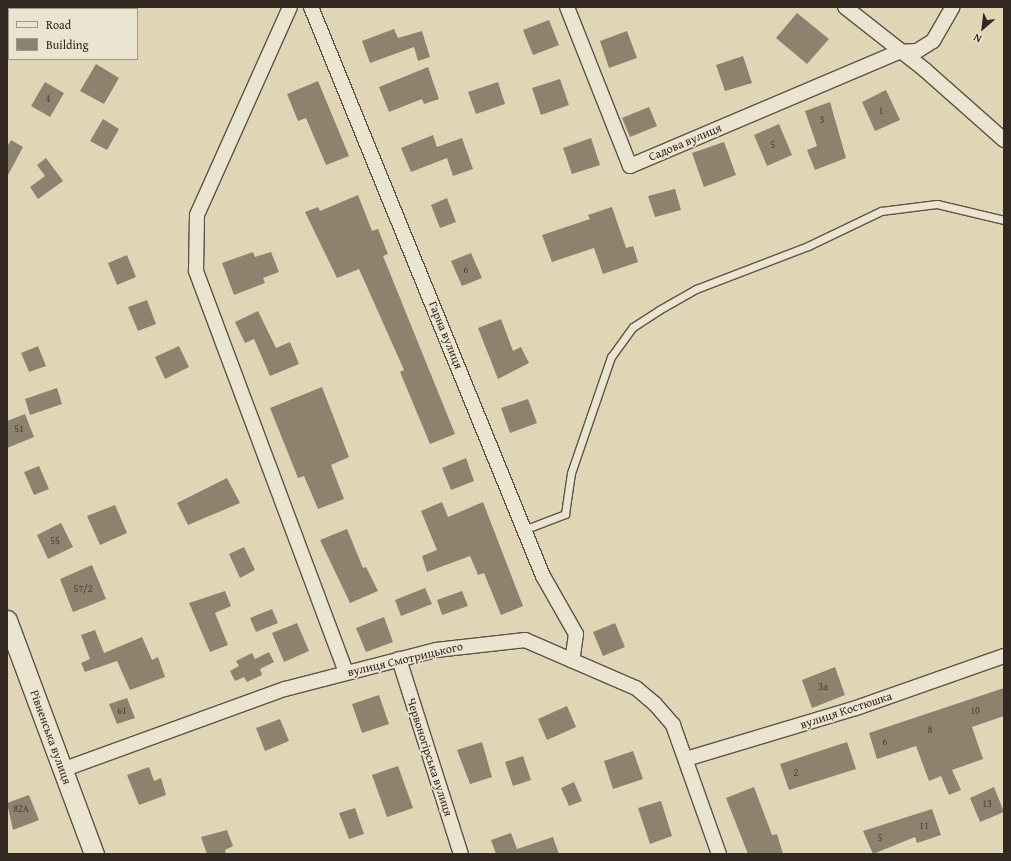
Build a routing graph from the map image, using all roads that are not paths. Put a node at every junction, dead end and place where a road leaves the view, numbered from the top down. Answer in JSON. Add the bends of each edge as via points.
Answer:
{"nodes":[{"id":1,"x":290,"y":7,"type":"edge"},
{"id":2,"x":311,"y":7,"type":"edge"},
{"id":3,"x":567,"y":7,"type":"edge"},
{"id":4,"x":844,"y":7,"type":"edge"},
{"id":5,"x":953,"y":7,"type":"edge"},
{"id":6,"x":898,"y":52,"type":"junction"},
{"id":7,"x":1004,"y":140,"type":"edge"},
{"id":8,"x":1004,"y":220,"type":"edge"},
{"id":9,"x":526,"y":529,"type":"junction"},
{"id":10,"x":7,"y":620,"type":"edge"},
{"id":11,"x":1004,"y":656,"type":"edge"},
{"id":12,"x":399,"y":659,"type":"junction"},
{"id":13,"x":572,"y":661,"type":"junction"},
{"id":14,"x":346,"y":672,"type":"junction"},
{"id":15,"x":686,"y":759,"type":"junction"},
{"id":16,"x":62,"y":770,"type":"junction"},
{"id":17,"x":94,"y":854,"type":"edge"},
{"id":18,"x":461,"y":854,"type":"edge"},
{"id":19,"x":719,"y":854,"type":"edge"}],
"edges":[{"from":1,"to":14,"type":"street","via":[[197,215],[196,271]]},
{"from":2,"to":9,"type":"street","name":"Гарна вулиця"},
{"from":3,"to":6,"type":"street","name":"Садова вулиця","via":[[630,166]]},
{"from":4,"to":6,"type":"street"},
{"from":5,"to":6,"type":"street","via":[[933,41],[917,51]]},
{"from":6,"to":7,"type":"street","via":[[925,70]]},
{"from":8,"to":9,"type":"lane","via":[[937,204],[881,211],[808,246],[696,289],[658,310],[633,327],[611,356],[571,473],[565,514]]},
{"from":9,"to":13,"type":"street","name":"Гарна вулиця","via":[[543,576],[576,634]]},
{"from":10,"to":16,"type":"main road","name":"Рівненська вулиця"},
{"from":11,"to":15,"type":"street","name":"вулиця Костюшка","via":[[856,708]]},
{"from":12,"to":13,"type":"street","name":"вулиця Смотрицького","via":[[436,650],[525,640]]},
{"from":12,"to":14,"type":"street","name":"вулиця Смотрицького"},
{"from":12,"to":18,"type":"street","name":"Червоногірська вулиця"},
{"from":13,"to":15,"type":"street","name":"вулиця Смотрицького","via":[[636,688],[655,704],[673,725]]},
{"from":14,"to":16,"type":"street","name":"вулиця Смотрицького","via":[[199,718]]},
{"from":15,"to":19,"type":"street","name":"вулиця Смотрицького"},
{"from":16,"to":17,"type":"main road","name":"Рівненська вулиця"}]}
